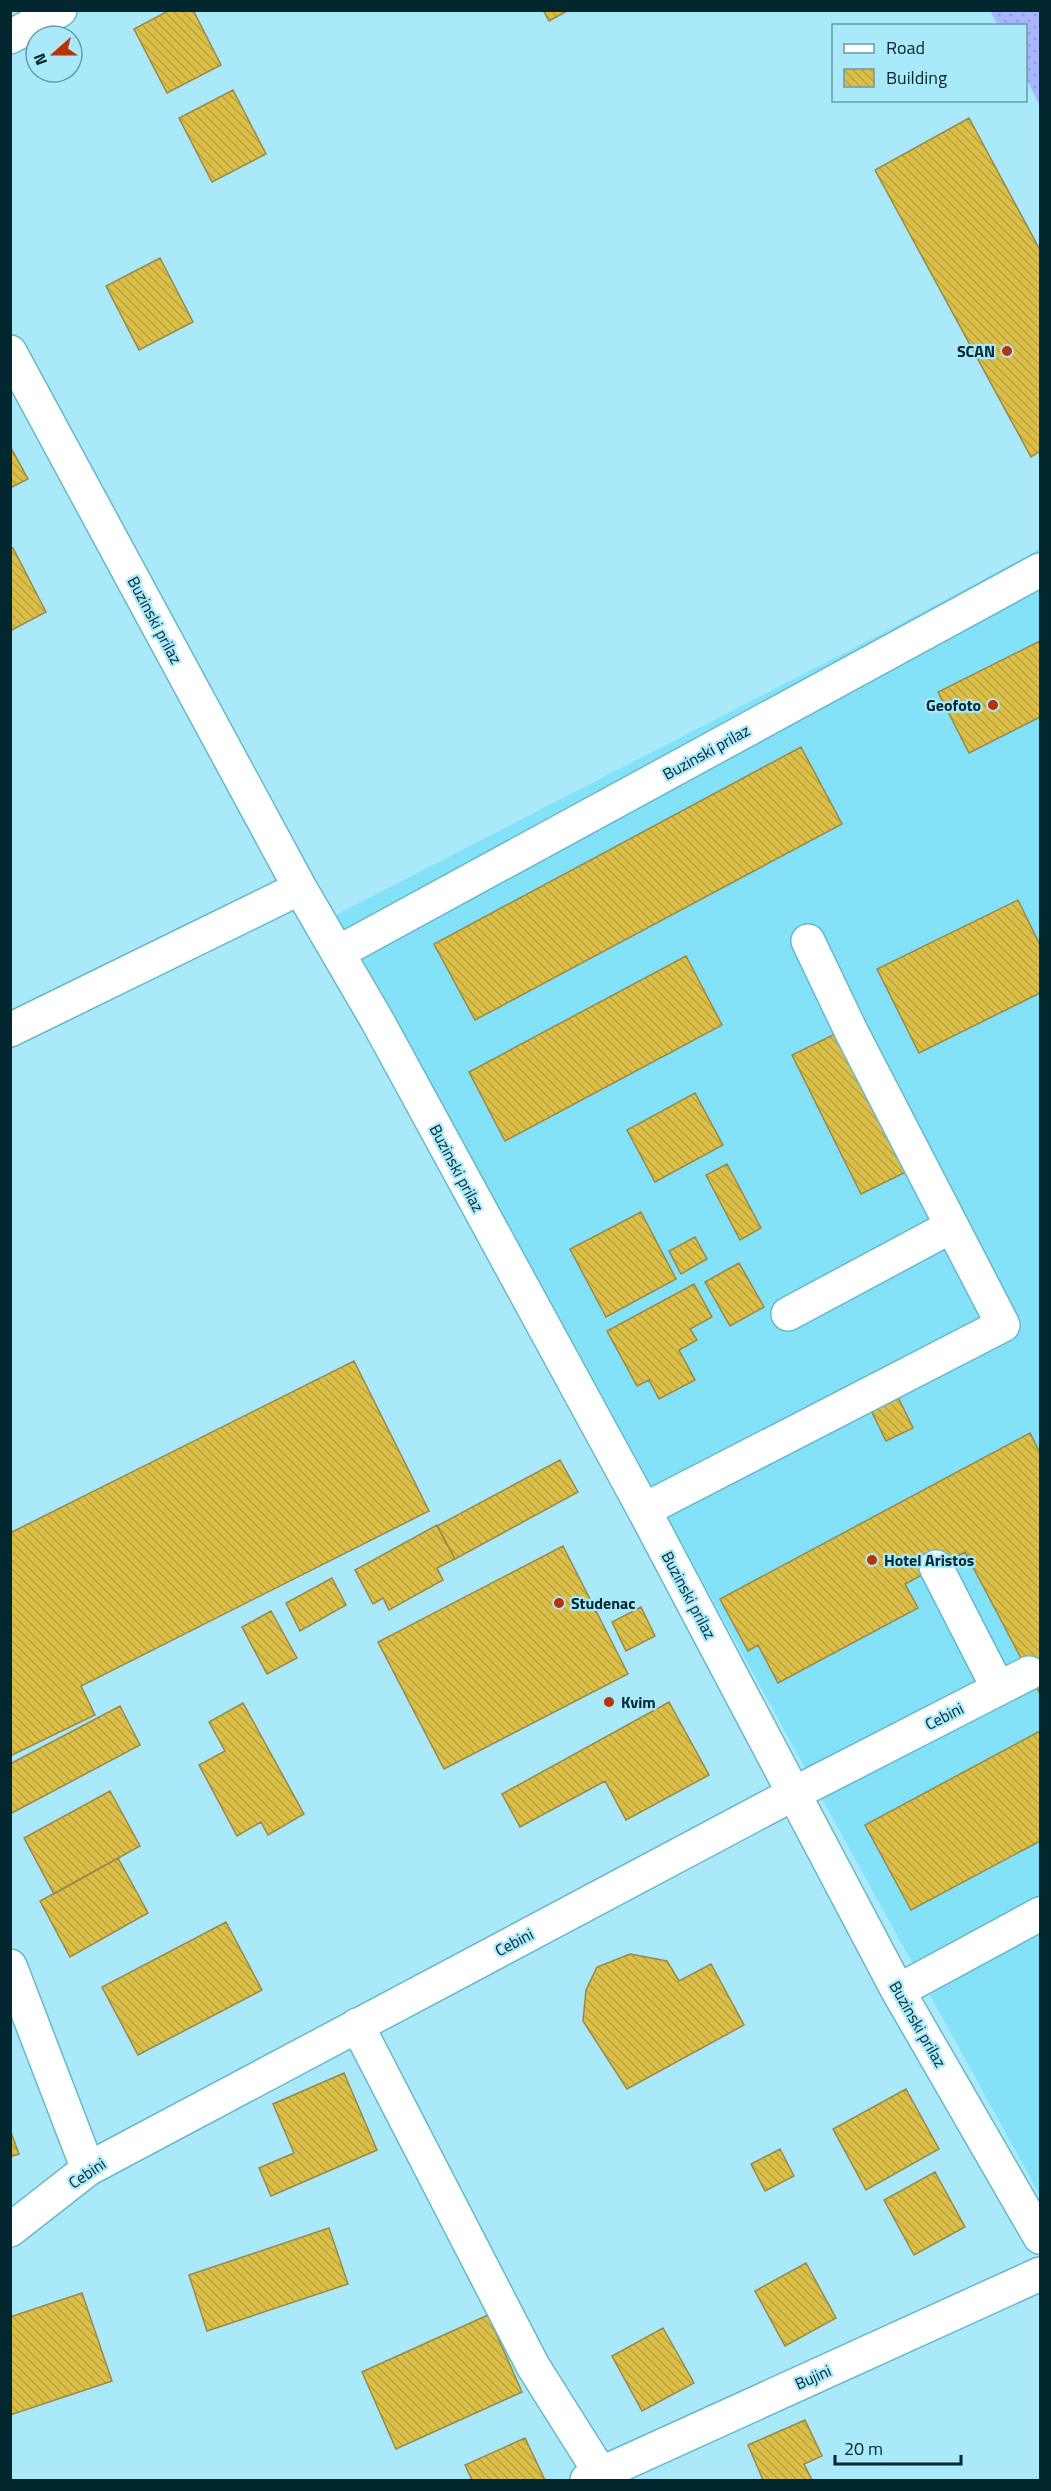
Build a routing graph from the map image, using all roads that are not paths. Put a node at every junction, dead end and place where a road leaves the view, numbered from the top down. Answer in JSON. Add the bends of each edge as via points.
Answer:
{"nodes":[{"id":1,"x":60,"y":10,"type":"edge"},
{"id":2,"x":10,"y":37,"type":"edge"},
{"id":3,"x":13,"y":365,"type":"edge"},
{"id":4,"x":1041,"y":570,"type":"edge"},
{"id":5,"x":300,"y":888,"type":"junction"},
{"id":6,"x":808,"y":941,"type":"dead end"},
{"id":7,"x":339,"y":952,"type":"junction"},
{"id":8,"x":10,"y":1030,"type":"edge"},
{"id":9,"x":952,"y":1226,"type":"junction"},
{"id":10,"x":788,"y":1314,"type":"dead end"},
{"id":11,"x":644,"y":1510,"type":"junction"},
{"id":12,"x":936,"y":1567,"type":"dead end"},
{"id":13,"x":1029,"y":1673,"type":"dead end"},
{"id":14,"x":998,"y":1688,"type":"junction"},
{"id":15,"x":795,"y":1792,"type":"junction"},
{"id":16,"x":1041,"y":1914,"type":"edge"},
{"id":17,"x":10,"y":1966,"type":"edge"},
{"id":18,"x":898,"y":1990,"type":"junction"},
{"id":19,"x":357,"y":2025,"type":"junction"},
{"id":20,"x":88,"y":2169,"type":"junction"},
{"id":21,"x":10,"y":2230,"type":"edge"},
{"id":22,"x":1041,"y":2237,"type":"edge"},
{"id":23,"x":1041,"y":2274,"type":"edge"},
{"id":24,"x":594,"y":2477,"type":"edge"}],
"edges":[{"from":1,"to":2,"type":"street"},
{"from":3,"to":5,"type":"street","name":"Buzinski prilaz"},
{"from":4,"to":7,"type":"street","name":"Buzinski prilaz"},
{"from":5,"to":7,"type":"street","name":"Buzinski prilaz"},
{"from":5,"to":8,"type":"street"},
{"from":6,"to":9,"type":"street"},
{"from":7,"to":11,"type":"street","name":"Buzinski prilaz"},
{"from":9,"to":10,"type":"street"},
{"from":9,"to":11,"type":"street","via":[[1003,1325]]},
{"from":11,"to":15,"type":"street","name":"Buzinski prilaz"},
{"from":12,"to":14,"type":"street"},
{"from":13,"to":14,"type":"street","name":"Cebini"},
{"from":14,"to":15,"type":"street","name":"Cebini"},
{"from":15,"to":18,"type":"street","name":"Buzinski prilaz"},
{"from":15,"to":19,"type":"street","name":"Cebini"},
{"from":16,"to":18,"type":"street"},
{"from":17,"to":20,"type":"street"},
{"from":18,"to":22,"type":"street","name":"Buzinski prilaz"},
{"from":19,"to":20,"type":"street","name":"Cebini"},
{"from":19,"to":24,"type":"street"},
{"from":20,"to":21,"type":"street","name":"Cebini"},
{"from":23,"to":24,"type":"street","name":"Bujini"}]}
